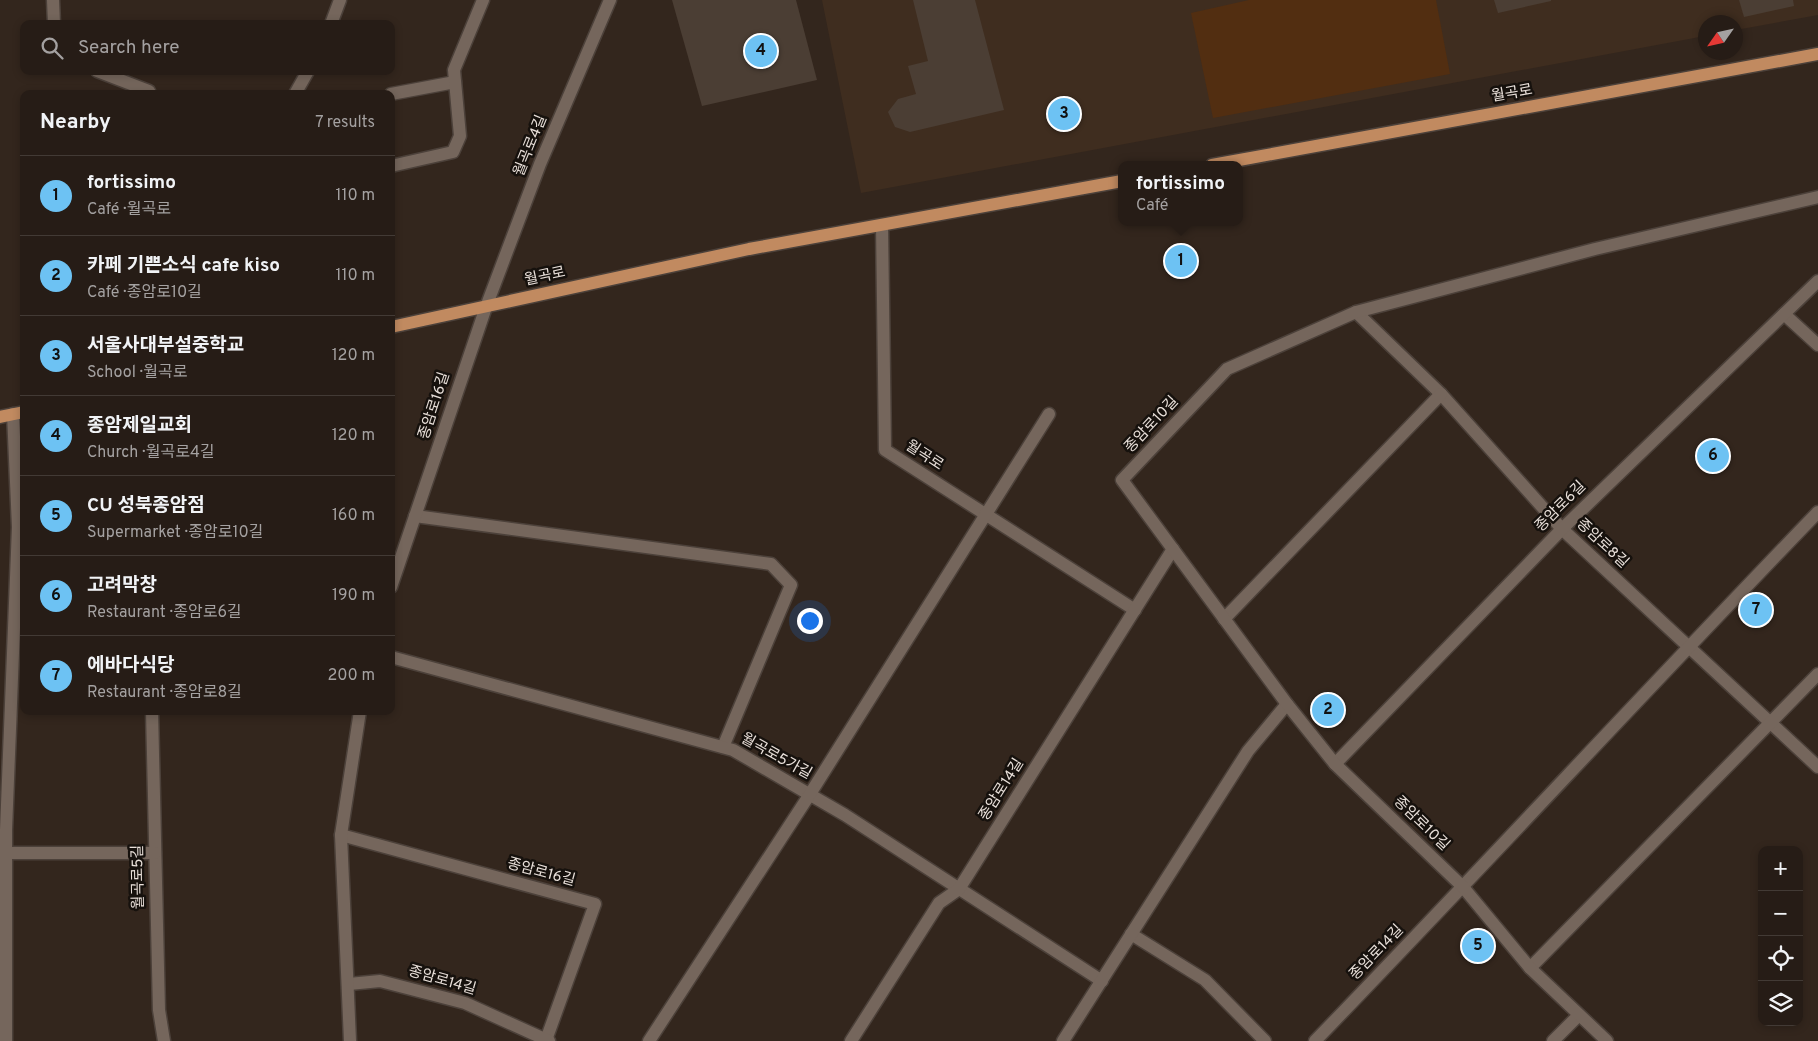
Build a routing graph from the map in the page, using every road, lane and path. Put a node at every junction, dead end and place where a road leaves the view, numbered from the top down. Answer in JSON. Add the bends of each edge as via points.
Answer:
{"nodes":[{"id":1,"x":53,"y":0,"type":"edge"},
{"id":2,"x":340,"y":0,"type":"edge"},
{"id":3,"x":483,"y":0,"type":"edge"},
{"id":4,"x":610,"y":0,"type":"edge"},
{"id":5,"x":54,"y":20,"type":"edge"},
{"id":6,"x":332,"y":20,"type":"edge"},
{"id":7,"x":1818,"y":54,"type":"edge"},
{"id":8,"x":107,"y":75,"type":"edge"},
{"id":9,"x":306,"y":75,"type":"edge"},
{"id":10,"x":455,"y":82,"type":"junction"},
{"id":11,"x":146,"y":90,"type":"edge"},
{"id":12,"x":297,"y":90,"type":"edge"},
{"id":13,"x":395,"y":93,"type":"edge"},
{"id":14,"x":1234,"y":161,"type":"edge"},
{"id":15,"x":395,"y":165,"type":"edge"},
{"id":16,"x":1118,"y":182,"type":"edge"},
{"id":17,"x":1818,"y":196,"type":"edge"},
{"id":18,"x":882,"y":225,"type":"junction"},
{"id":19,"x":1818,"y":282,"type":"edge"},
{"id":20,"x":486,"y":307,"type":"junction"},
{"id":21,"x":1356,"y":312,"type":"junction"},
{"id":22,"x":1784,"y":314,"type":"junction"},
{"id":23,"x":395,"y":326,"type":"edge"},
{"id":24,"x":1818,"y":345,"type":"edge"},
{"id":25,"x":1441,"y":394,"type":"junction"},
{"id":26,"x":18,"y":413,"type":"edge"},
{"id":27,"x":1049,"y":414,"type":"dead end"},
{"id":28,"x":0,"y":417,"type":"edge"},
{"id":29,"x":1818,"y":512,"type":"edge"},
{"id":30,"x":985,"y":515,"type":"junction"},
{"id":31,"x":416,"y":516,"type":"junction"},
{"id":32,"x":1562,"y":529,"type":"junction"},
{"id":33,"x":1173,"y":550,"type":"junction"},
{"id":34,"x":395,"y":576,"type":"edge"},
{"id":35,"x":1135,"y":610,"type":"junction"},
{"id":36,"x":1224,"y":619,"type":"junction"},
{"id":37,"x":1688,"y":646,"type":"junction"},
{"id":38,"x":395,"y":658,"type":"edge"},
{"id":39,"x":1818,"y":674,"type":"edge"},
{"id":40,"x":1287,"y":704,"type":"junction"},
{"id":41,"x":152,"y":715,"type":"edge"},
{"id":42,"x":359,"y":715,"type":"edge"},
{"id":43,"x":1770,"y":722,"type":"junction"},
{"id":44,"x":724,"y":747,"type":"junction"},
{"id":45,"x":1335,"y":764,"type":"junction"},
{"id":46,"x":1818,"y":766,"type":"edge"},
{"id":47,"x":810,"y":794,"type":"junction"},
{"id":48,"x":340,"y":835,"type":"junction"},
{"id":49,"x":6,"y":853,"type":"junction"},
{"id":50,"x":155,"y":853,"type":"junction"},
{"id":51,"x":1463,"y":887,"type":"junction"},
{"id":52,"x":959,"y":889,"type":"junction"},
{"id":53,"x":1131,"y":934,"type":"junction"},
{"id":54,"x":1530,"y":968,"type":"junction"},
{"id":55,"x":1102,"y":981,"type":"junction"},
{"id":56,"x":349,"y":984,"type":"junction"},
{"id":57,"x":1579,"y":1015,"type":"junction"},
{"id":58,"x":548,"y":1040,"type":"edge"},
{"id":59,"x":6,"y":1041,"type":"edge"},
{"id":60,"x":164,"y":1041,"type":"edge"},
{"id":61,"x":350,"y":1041,"type":"edge"},
{"id":62,"x":649,"y":1041,"type":"edge"},
{"id":63,"x":851,"y":1041,"type":"edge"},
{"id":64,"x":1063,"y":1041,"type":"edge"},
{"id":65,"x":1265,"y":1041,"type":"edge"},
{"id":66,"x":1315,"y":1041,"type":"edge"},
{"id":67,"x":1553,"y":1041,"type":"edge"},
{"id":68,"x":1607,"y":1041,"type":"edge"}],
"edges":[{"from":1,"to":5,"type":"street"},
{"from":2,"to":6,"type":"street"},
{"from":3,"to":10,"type":"street","via":[[454,70]]},
{"from":4,"to":20,"type":"street","name":"월곡로4길","via":[[540,164]]},
{"from":7,"to":14,"type":"main road","name":"월곡로"},
{"from":8,"to":11,"type":"street"},
{"from":9,"to":12,"type":"street"},
{"from":10,"to":13,"type":"street"},
{"from":10,"to":15,"type":"street","via":[[460,136],[453,152]]},
{"from":16,"to":18,"type":"main road","name":"월곡로"},
{"from":17,"to":21,"type":"street","via":[[1595,249]]},
{"from":18,"to":20,"type":"main road","name":"월곡로","via":[[749,249]]},
{"from":18,"to":30,"type":"street","name":"월곡로","via":[[885,450]]},
{"from":19,"to":22,"type":"street","name":"종암로6길"},
{"from":20,"to":23,"type":"main road","name":"월곡로"},
{"from":20,"to":31,"type":"street","name":"종암로16길"},
{"from":21,"to":25,"type":"street","name":"종암로8길"},
{"from":21,"to":33,"type":"street","name":"종암로10길","via":[[1227,369],[1122,480]]},
{"from":22,"to":24,"type":"street"},
{"from":22,"to":32,"type":"street","name":"종암로6길"},
{"from":25,"to":32,"type":"street","name":"종암로8길"},
{"from":25,"to":36,"type":"street"},
{"from":26,"to":28,"type":"main road"},
{"from":26,"to":49,"type":"street","via":[[18,527]]},
{"from":27,"to":30,"type":"street"},
{"from":29,"to":37,"type":"street","name":"종암로14길"},
{"from":30,"to":35,"type":"street","name":"월곡로"},
{"from":30,"to":47,"type":"street"},
{"from":31,"to":34,"type":"street","name":"종암로16길"},
{"from":31,"to":44,"type":"street","via":[[771,564],[791,585]]},
{"from":32,"to":37,"type":"street","name":"종암로8길"},
{"from":32,"to":45,"type":"street","name":"종암로6길"},
{"from":33,"to":35,"type":"street","name":"종암로14길"},
{"from":33,"to":36,"type":"street","name":"종암로10길"},
{"from":35,"to":52,"type":"street","name":"종암로14길"},
{"from":36,"to":40,"type":"street","name":"종암로10길"},
{"from":37,"to":43,"type":"street","name":"종암로8길"},
{"from":37,"to":51,"type":"street","name":"종암로14길"},
{"from":38,"to":44,"type":"street","name":"월곡로5가길"},
{"from":39,"to":43,"type":"street"},
{"from":40,"to":45,"type":"street","name":"종암로10길"},
{"from":40,"to":53,"type":"street","via":[[1248,751]]},
{"from":41,"to":50,"type":"street","name":"월곡로5길"},
{"from":42,"to":48,"type":"street"},
{"from":43,"to":46,"type":"street","name":"종암로8길"},
{"from":43,"to":54,"type":"street"},
{"from":44,"to":47,"type":"street","name":"월곡로5가길"},
{"from":45,"to":51,"type":"street","name":"종암로10길"},
{"from":47,"to":52,"type":"street","name":"월곡로5가길"},
{"from":47,"to":62,"type":"street"},
{"from":48,"to":56,"type":"street"},
{"from":48,"to":58,"type":"street","name":"종암로16길","via":[[595,904]]},
{"from":49,"to":50,"type":"street"},
{"from":49,"to":59,"type":"street"},
{"from":50,"to":60,"type":"street","name":"월곡로5길","via":[[159,1010]]},
{"from":51,"to":54,"type":"street","name":"종암로10길"},
{"from":51,"to":66,"type":"street","name":"종암로14길"},
{"from":52,"to":55,"type":"street","name":"월곡로5가길"},
{"from":52,"to":63,"type":"street","name":"종암로14길","via":[[939,903]]},
{"from":53,"to":55,"type":"street"},
{"from":53,"to":65,"type":"street","via":[[1205,980]]},
{"from":54,"to":57,"type":"street","name":"종암로10길"},
{"from":55,"to":64,"type":"street"},
{"from":56,"to":58,"type":"street","name":"종암로14길","via":[[380,981],[465,1002]]},
{"from":56,"to":61,"type":"street"},
{"from":57,"to":67,"type":"street"},
{"from":57,"to":68,"type":"street","name":"종암로10길"}]}
